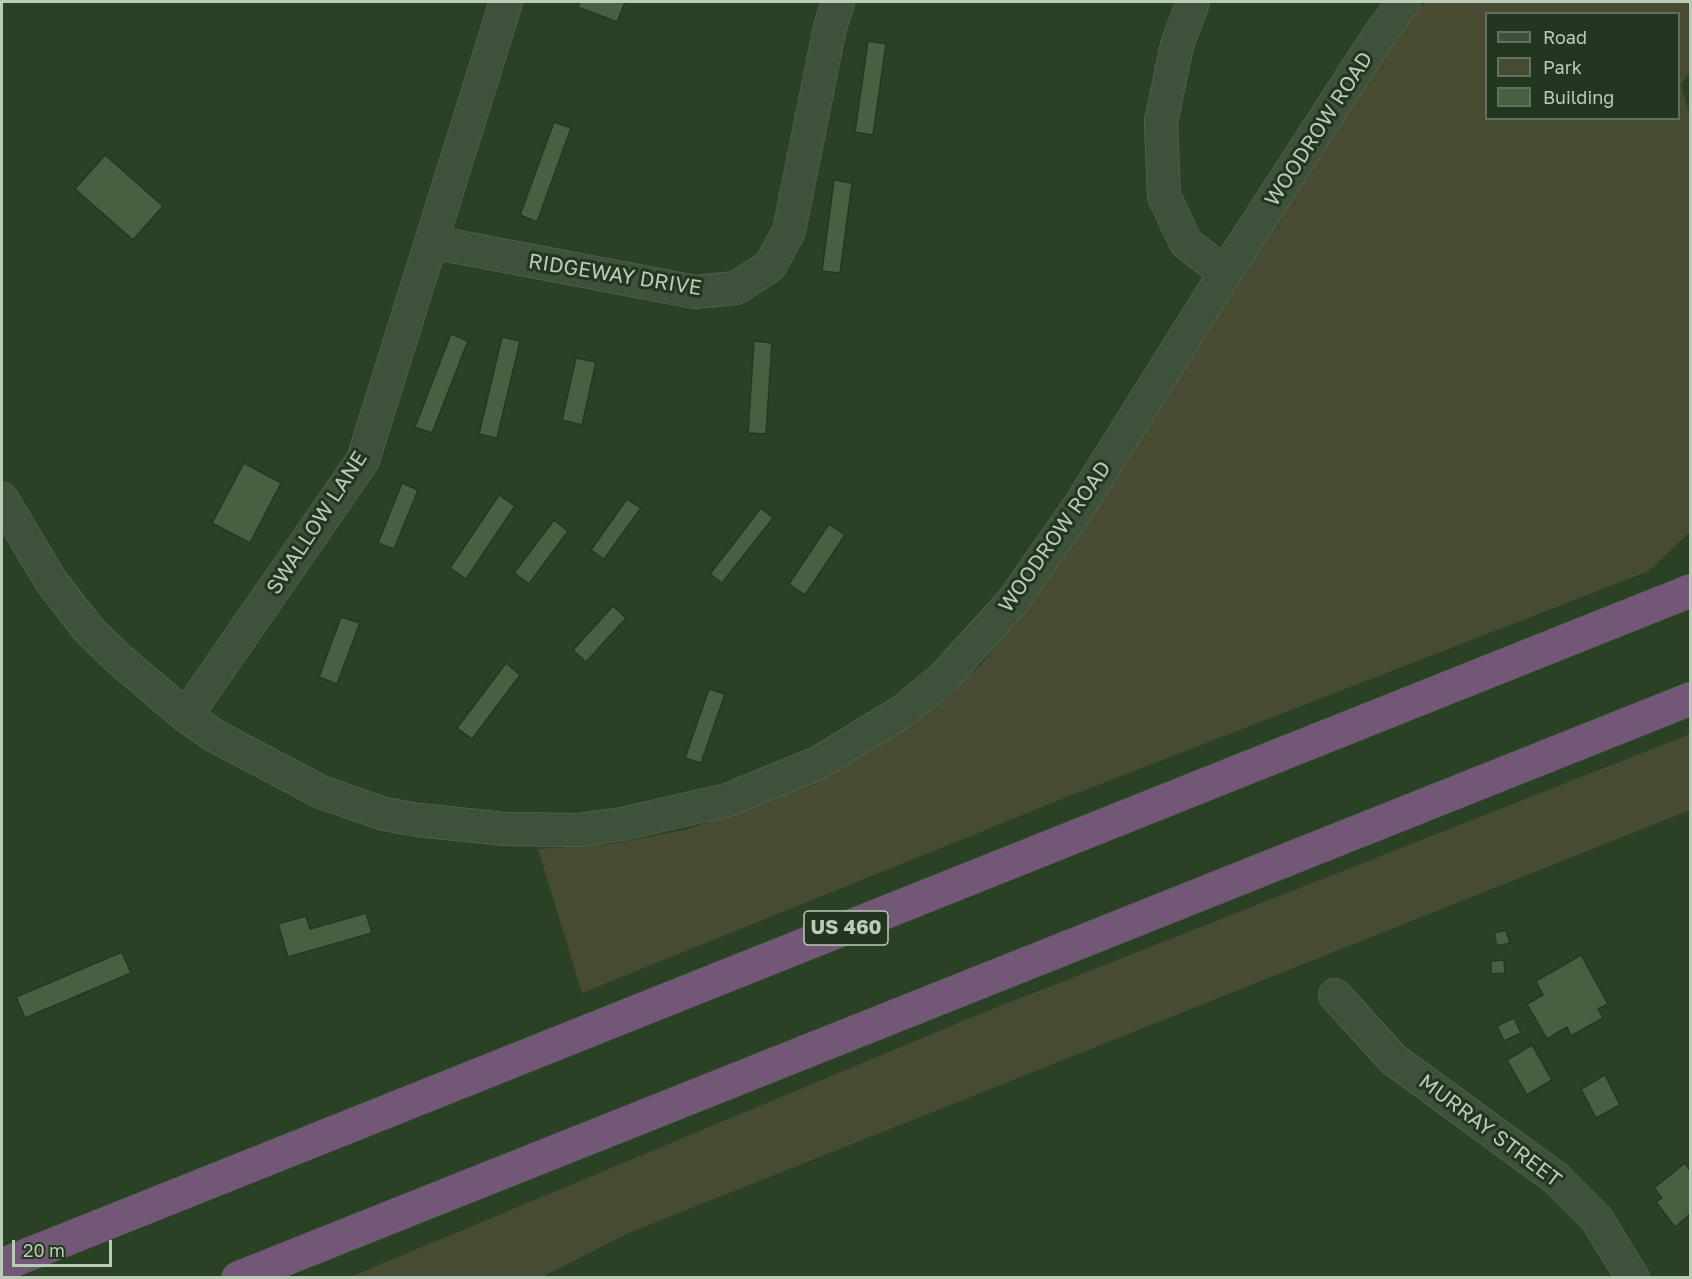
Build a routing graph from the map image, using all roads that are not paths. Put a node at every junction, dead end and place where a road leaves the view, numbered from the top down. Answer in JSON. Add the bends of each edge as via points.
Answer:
{"nodes":[{"id":1,"x":506,"y":2,"type":"edge"},
{"id":2,"x":838,"y":2,"type":"edge"},
{"id":3,"x":1193,"y":2,"type":"edge"},
{"id":4,"x":1404,"y":2,"type":"edge"},
{"id":5,"x":432,"y":242,"type":"junction"},
{"id":6,"x":1225,"y":273,"type":"junction"},
{"id":7,"x":2,"y":499,"type":"edge"},
{"id":8,"x":1690,"y":591,"type":"edge"},
{"id":9,"x":1690,"y":699,"type":"edge"},
{"id":10,"x":186,"y":716,"type":"junction"},
{"id":11,"x":1335,"y":995,"type":"dead end"},
{"id":12,"x":2,"y":1265,"type":"edge"},
{"id":13,"x":237,"y":1278,"type":"edge"},
{"id":14,"x":1633,"y":1278,"type":"edge"}],
"edges":[{"from":1,"to":5,"type":"street"},
{"from":2,"to":5,"type":"street","name":"RIDGEWAY DRIVE","via":[[789,231],[770,267],[736,288],[695,292]]},
{"from":3,"to":6,"type":"street","via":[[1177,45],[1161,122],[1164,196],[1186,243]]},
{"from":4,"to":6,"type":"street","name":"WOODROW ROAD"},
{"from":5,"to":10,"type":"street","name":"SWALLOW LANE","via":[[363,460]]},
{"from":6,"to":10,"type":"street","name":"WOODROW ROAD","via":[[1050,551],[980,640],[903,711],[818,764],[772,784],[675,814],[579,830],[463,826],[384,814],[321,792],[244,754]]},
{"from":7,"to":10,"type":"street","name":"WOODROW ROAD","via":[[32,552],[77,616]]},
{"from":8,"to":12,"type":"highway","number":"US 460"},
{"from":9,"to":13,"type":"highway"},
{"from":11,"to":14,"type":"street","name":"MURRAY STREET","via":[[1393,1059],[1557,1179],[1596,1218]]}]}
